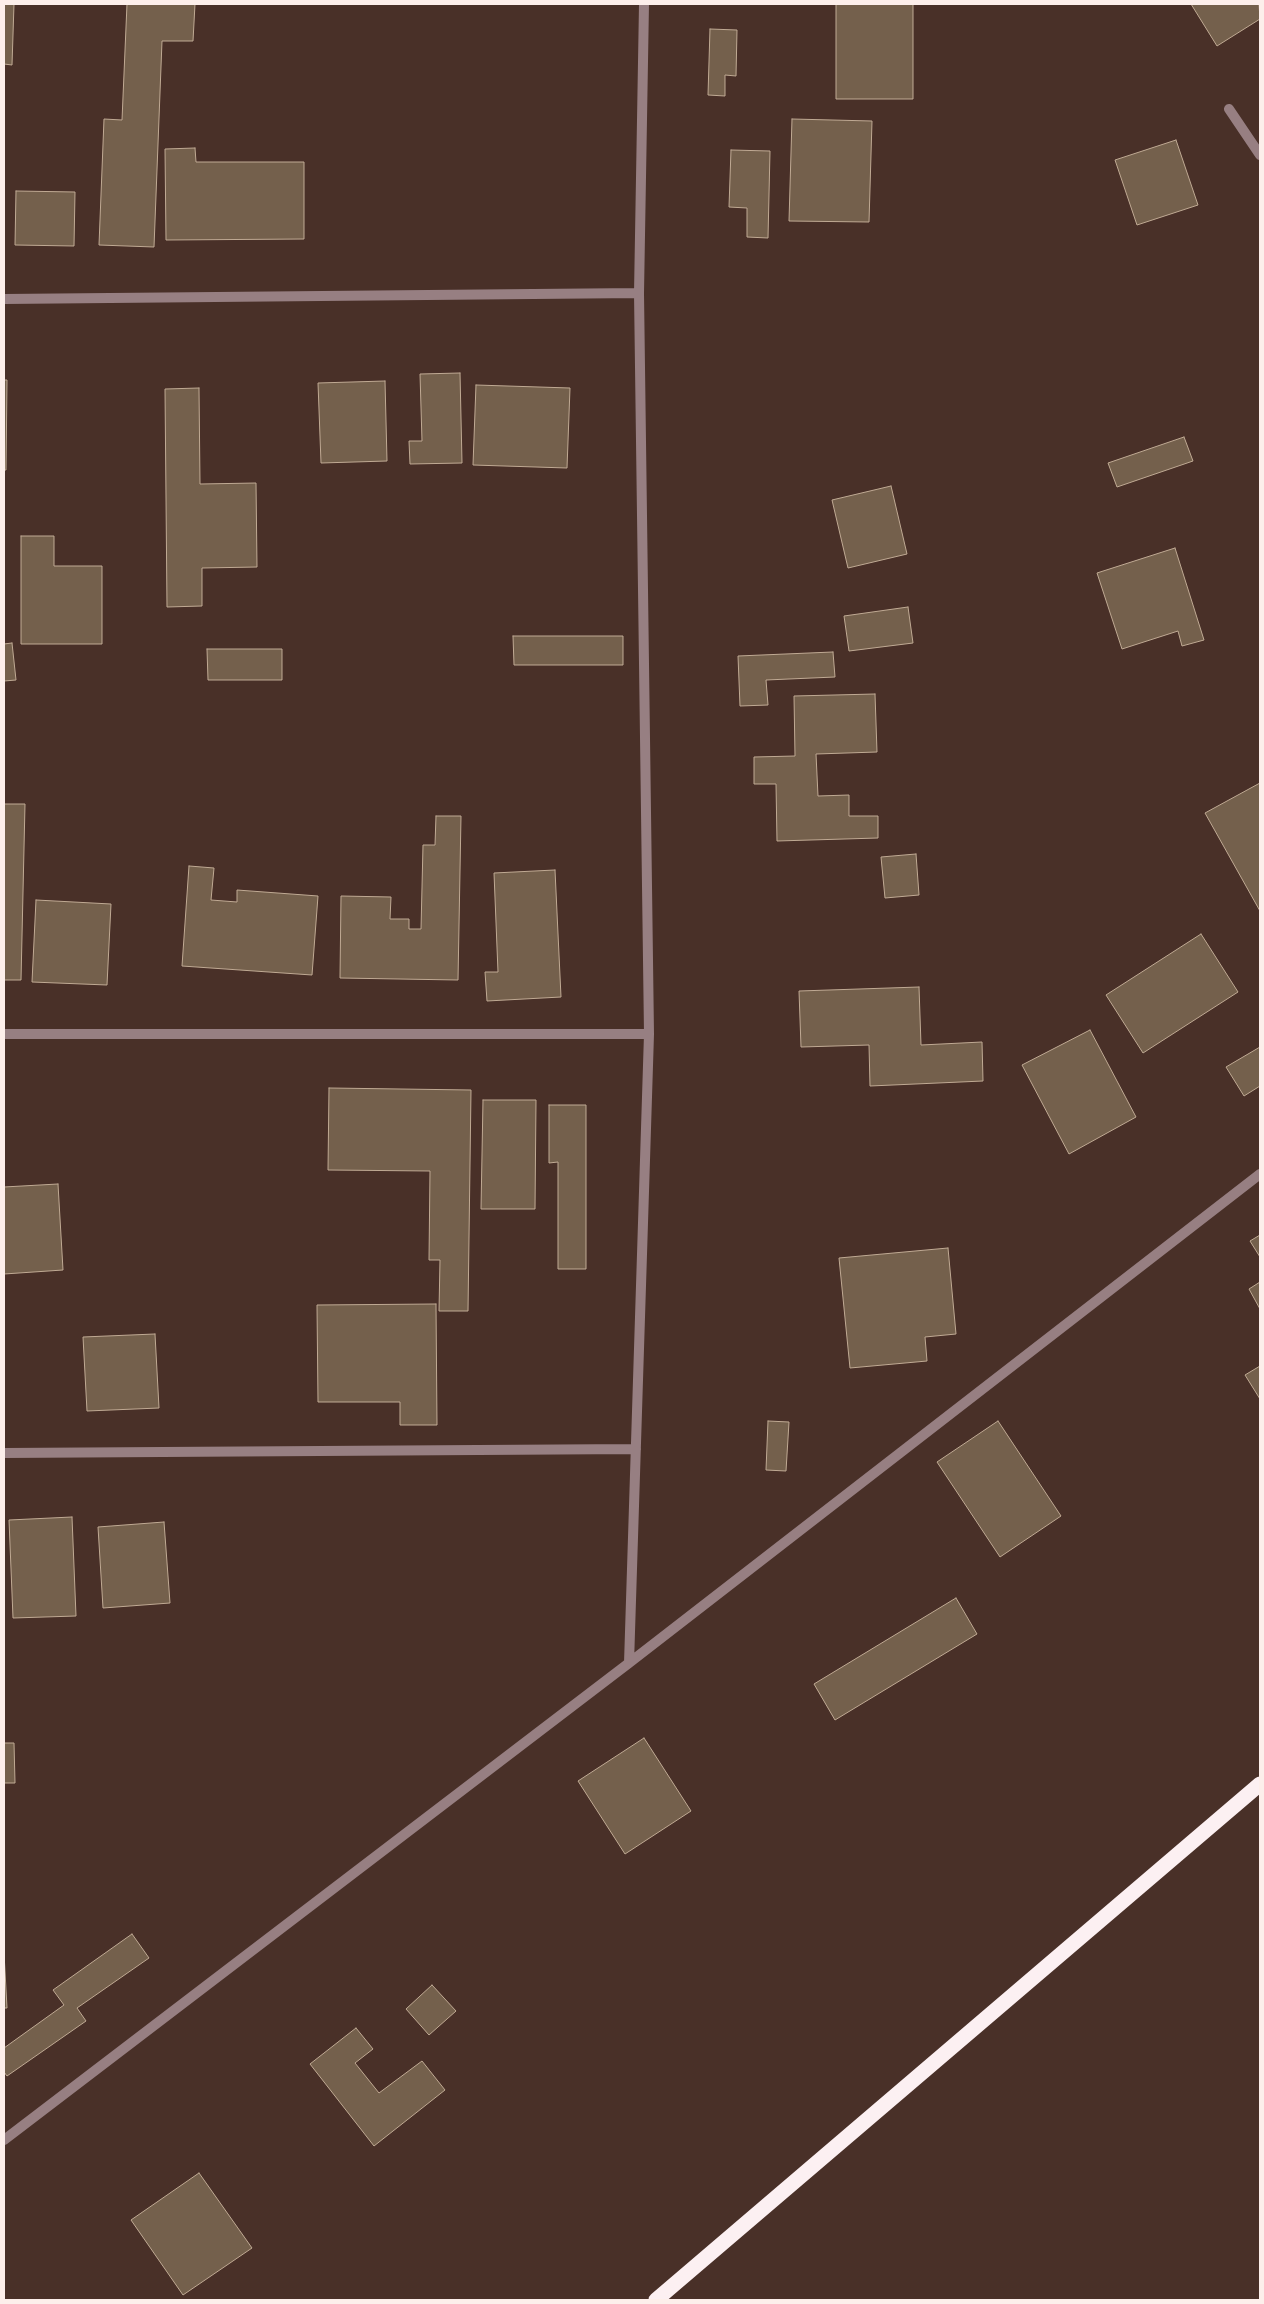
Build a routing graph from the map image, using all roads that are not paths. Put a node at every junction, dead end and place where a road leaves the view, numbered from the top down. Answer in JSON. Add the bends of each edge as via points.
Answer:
{"nodes":[{"id":1,"x":644,"y":4,"type":"edge"},
{"id":2,"x":1229,"y":109,"type":"dead end"},
{"id":3,"x":1260,"y":156,"type":"edge"},
{"id":4,"x":639,"y":293,"type":"junction"},
{"id":5,"x":4,"y":299,"type":"edge"},
{"id":6,"x":4,"y":1034,"type":"edge"},
{"id":7,"x":649,"y":1034,"type":"junction"},
{"id":8,"x":1260,"y":1174,"type":"edge"},
{"id":9,"x":636,"y":1450,"type":"junction"},
{"id":10,"x":4,"y":1453,"type":"edge"},
{"id":11,"x":629,"y":1663,"type":"junction"},
{"id":12,"x":1260,"y":1784,"type":"edge"},
{"id":13,"x":4,"y":2140,"type":"edge"},
{"id":14,"x":656,"y":2300,"type":"edge"}],
"edges":[{"from":1,"to":4,"type":"street"},
{"from":2,"to":3,"type":"street"},
{"from":4,"to":5,"type":"street"},
{"from":4,"to":7,"type":"street"},
{"from":6,"to":7,"type":"street"},
{"from":7,"to":9,"type":"street"},
{"from":8,"to":11,"type":"street"},
{"from":9,"to":10,"type":"street"},
{"from":9,"to":11,"type":"street"},
{"from":11,"to":13,"type":"street"},
{"from":12,"to":14,"type":"highway"}]}
